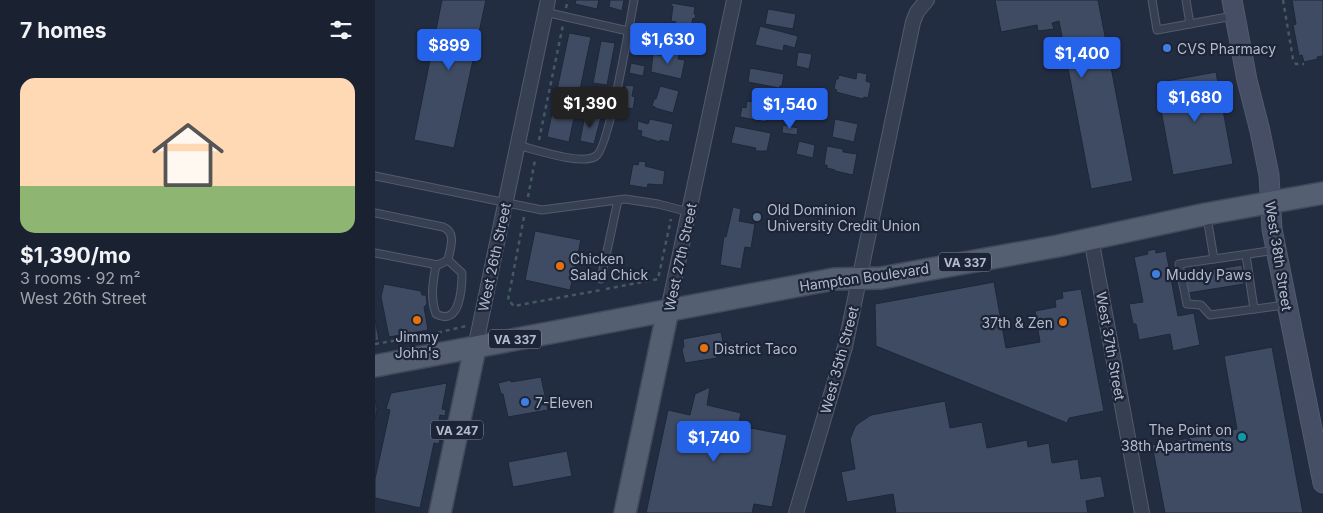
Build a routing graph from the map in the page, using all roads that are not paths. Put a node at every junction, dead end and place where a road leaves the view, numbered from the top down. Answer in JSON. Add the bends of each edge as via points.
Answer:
{"nodes":[{"id":1,"x":634,"y":0,"type":"edge"},
{"id":2,"x":734,"y":0,"type":"edge"},
{"id":3,"x":1152,"y":0,"type":"edge"},
{"id":4,"x":1186,"y":0,"type":"edge"},
{"id":5,"x":924,"y":1,"type":"edge"},
{"id":6,"x":546,"y":6,"type":"edge"},
{"id":7,"x":1234,"y":8,"type":"edge"},
{"id":8,"x":1190,"y":24,"type":"junction"},
{"id":9,"x":628,"y":31,"type":"junction"},
{"id":10,"x":517,"y":145,"type":"junction"},
{"id":11,"x":375,"y":177,"type":"edge"},
{"id":12,"x":1323,"y":193,"type":"edge"},
{"id":13,"x":618,"y":200,"type":"junction"},
{"id":14,"x":505,"y":203,"type":"junction"},
{"id":15,"x":1270,"y":203,"type":"junction"},
{"id":16,"x":689,"y":212,"type":"junction"},
{"id":17,"x":375,"y":213,"type":"edge"},
{"id":18,"x":1206,"y":214,"type":"junction"},
{"id":19,"x":1091,"y":238,"type":"junction"},
{"id":20,"x":1276,"y":250,"type":"junction"},
{"id":21,"x":375,"y":253,"type":"edge"},
{"id":22,"x":1245,"y":255,"type":"junction"},
{"id":23,"x":1214,"y":259,"type":"junction"},
{"id":24,"x":449,"y":260,"type":"junction"},
{"id":25,"x":436,"y":264,"type":"junction"},
{"id":26,"x":860,"y":278,"type":"junction"},
{"id":27,"x":601,"y":279,"type":"dead end"},
{"id":28,"x":1287,"y":304,"type":"junction"},
{"id":29,"x":1254,"y":309,"type":"junction"},
{"id":30,"x":668,"y":310,"type":"junction"},
{"id":31,"x":475,"y":348,"type":"junction"},
{"id":32,"x":375,"y":366,"type":"edge"},
{"id":33,"x":1323,"y":483,"type":"edge"},
{"id":34,"x":440,"y":513,"type":"edge"},
{"id":35,"x":625,"y":513,"type":"edge"},
{"id":36,"x":796,"y":513,"type":"edge"},
{"id":37,"x":1142,"y":513,"type":"edge"}],
"edges":[{"from":1,"to":9,"type":"lane"},
{"from":2,"to":16,"type":"street","name":"West 27th Street"},
{"from":3,"to":8,"type":"lane","via":[[1157,30]]},
{"from":4,"to":8,"type":"lane"},
{"from":5,"to":26,"type":"street","name":"West 35th Street","via":[[913,22]]},
{"from":6,"to":9,"type":"lane","via":[[565,17]]},
{"from":6,"to":10,"type":"street","name":"West 26th Street"},
{"from":7,"to":8,"type":"lane"},
{"from":7,"to":15,"type":"main road","name":"West 38th Street","via":[[1269,175]]},
{"from":9,"to":10,"type":"lane","via":[[609,125],[600,152],[583,159]]},
{"from":10,"to":14,"type":"street","name":"West 26th Street"},
{"from":11,"to":14,"type":"lane"},
{"from":12,"to":15,"type":"main road","name":"Hampton Boulevard","number":"VA 337"},
{"from":13,"to":14,"type":"lane","via":[[542,210]]},
{"from":13,"to":16,"type":"lane"},
{"from":13,"to":27,"type":"lane"},
{"from":14,"to":31,"type":"street","name":"West 26th Street"},
{"from":15,"to":18,"type":"main road","name":"Hampton Boulevard","number":"VA 337"},
{"from":15,"to":20,"type":"main road","name":"West 38th Street"},
{"from":16,"to":30,"type":"street","name":"West 27th Street"},
{"from":17,"to":24,"type":"lane","via":[[447,228],[452,236]]},
{"from":18,"to":19,"type":"main road","name":"Hampton Boulevard","number":"VA 337"},
{"from":18,"to":23,"type":"lane"},
{"from":19,"to":26,"type":"main road","name":"Hampton Boulevard","number":"VA 337","via":[[881,278]]},
{"from":19,"to":37,"type":"street","name":"West 37th Street"},
{"from":20,"to":22,"type":"lane"},
{"from":20,"to":28,"type":"main road","name":"West 38th Street"},
{"from":21,"to":25,"type":"lane"},
{"from":22,"to":23,"type":"lane"},
{"from":22,"to":29,"type":"lane"},
{"from":23,"to":29,"type":"lane","via":[[1179,264],[1187,304],[1201,305],[1210,315]]},
{"from":24,"to":25,"type":"lane"},
{"from":24,"to":25,"type":"lane","via":[[462,273],[462,282],[457,309],[447,317],[436,314],[434,308],[432,290]]},
{"from":26,"to":30,"type":"main road","name":"Hampton Boulevard","number":"VA 337","via":[[834,279]]},
{"from":26,"to":36,"type":"street","name":"West 35th Street","via":[[845,347]]},
{"from":28,"to":29,"type":"lane"},
{"from":28,"to":33,"type":"main road","name":"West 38th Street"},
{"from":30,"to":31,"type":"main road","name":"Hampton Boulevard","number":"VA 337"},
{"from":30,"to":35,"type":"main road","name":"West 27th Street"},
{"from":31,"to":32,"type":"main road","name":"Hampton Boulevard","number":"VA 337"},
{"from":31,"to":34,"type":"main road","name":"West 26th Street","number":"VA 247"}]}
